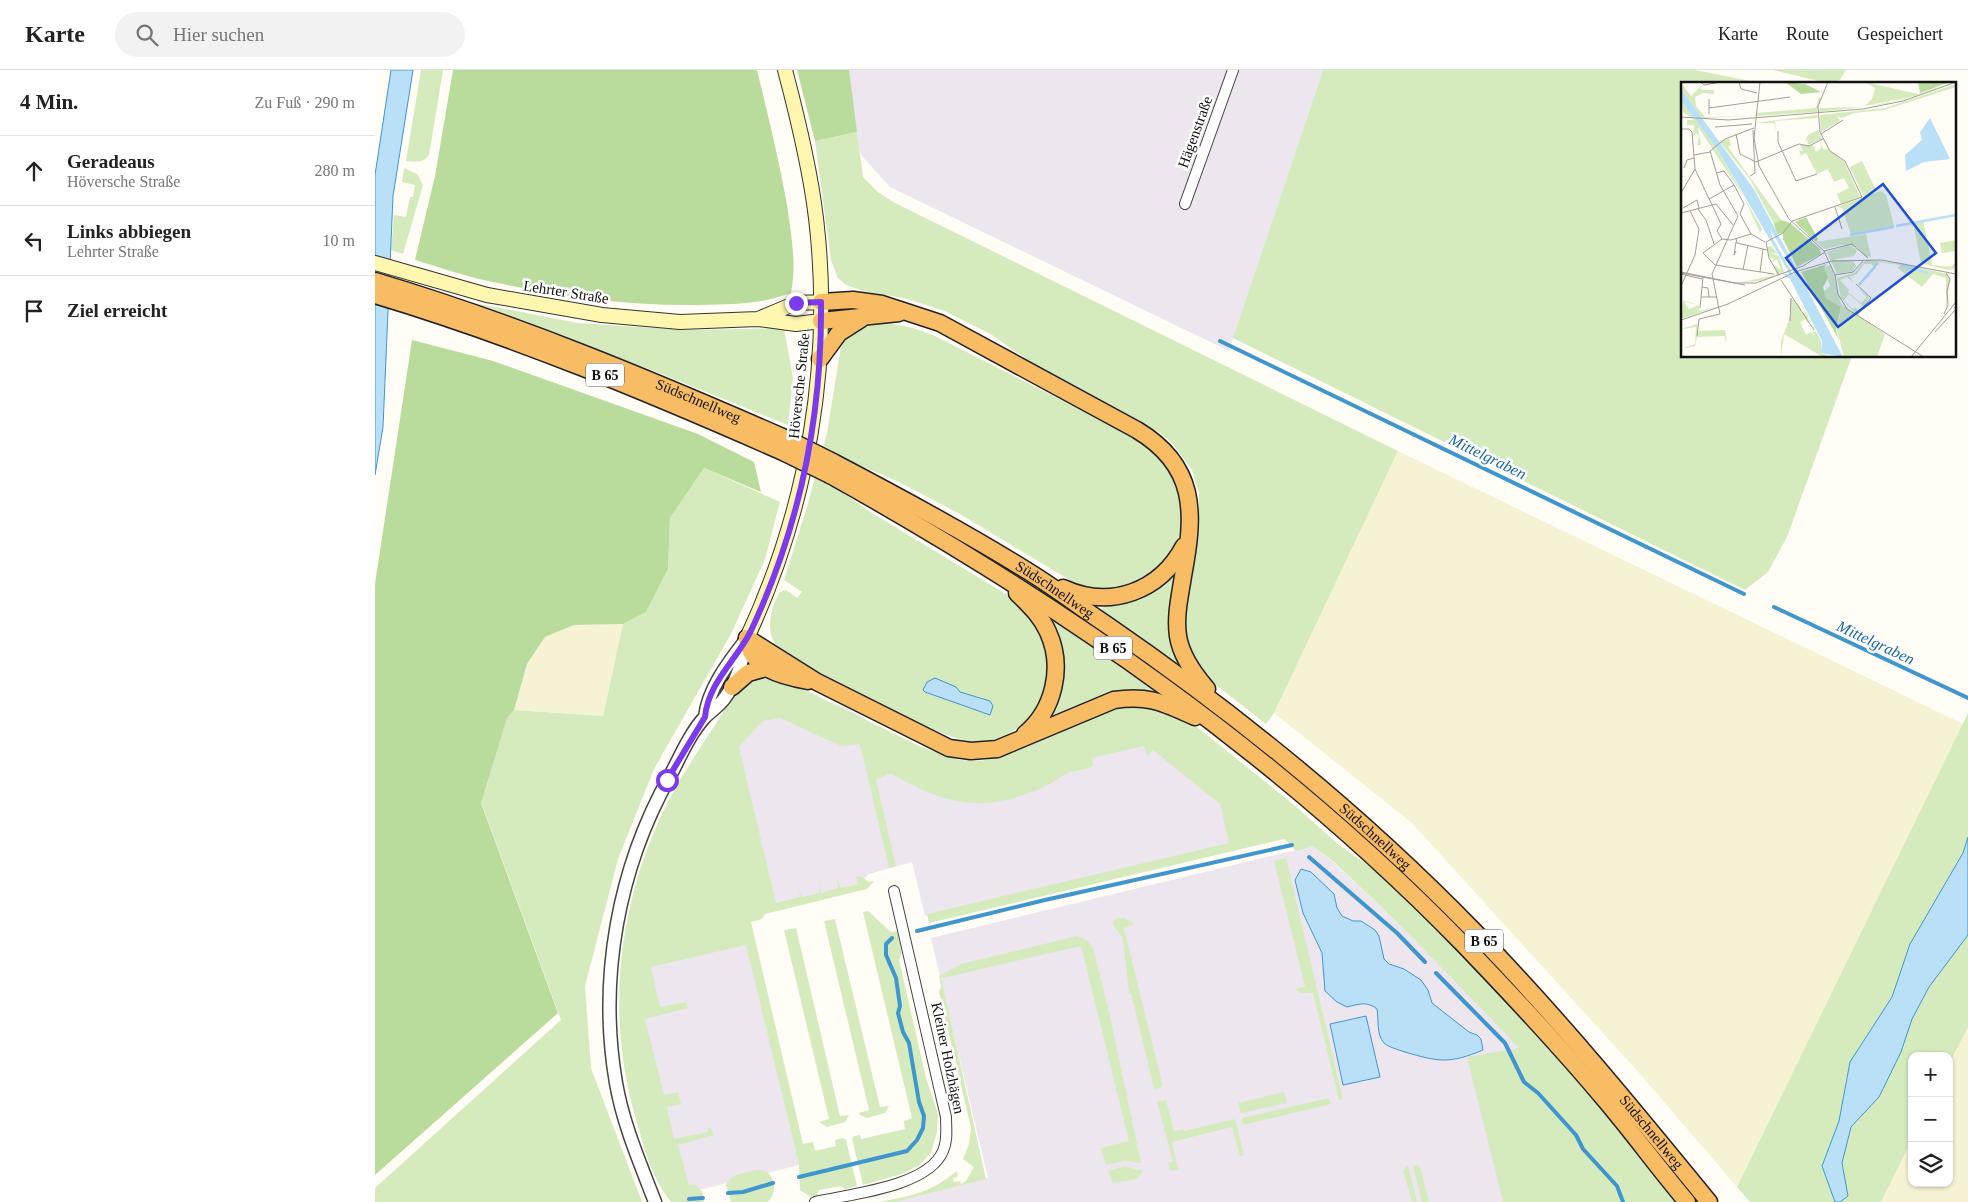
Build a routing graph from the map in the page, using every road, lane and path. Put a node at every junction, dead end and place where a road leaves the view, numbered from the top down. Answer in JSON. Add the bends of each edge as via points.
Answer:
{"nodes":[{"id":1,"x":785,"y":70,"type":"edge"},
{"id":2,"x":1233,"y":70,"type":"edge"},
{"id":3,"x":1185,"y":204,"type":"dead end"},
{"id":4,"x":375,"y":263,"type":"edge"},
{"id":5,"x":375,"y":281,"type":"edge"},
{"id":6,"x":375,"y":295,"type":"edge"},
{"id":7,"x":821,"y":302,"type":"junction"},
{"id":8,"x":424,"y":303,"type":"junction"},
{"id":9,"x":904,"y":312,"type":"junction"},
{"id":10,"x":865,"y":317,"type":"junction"},
{"id":11,"x":758,"y":319,"type":"junction"},
{"id":12,"x":821,"y":321,"type":"junction"},
{"id":13,"x":820,"y":359,"type":"junction"},
{"id":14,"x":832,"y":468,"type":"junction"},
{"id":15,"x":1187,"y":539,"type":"junction"},
{"id":16,"x":1028,"y":571,"type":"junction"},
{"id":17,"x":999,"y":573,"type":"junction"},
{"id":18,"x":747,"y":638,"type":"junction"},
{"id":19,"x":765,"y":668,"type":"junction"},
{"id":20,"x":817,"y":682,"type":"junction"},
{"id":21,"x":732,"y":687,"type":"junction"},
{"id":22,"x":1228,"y":711,"type":"junction"},
{"id":23,"x":705,"y":717,"type":"junction"},
{"id":24,"x":1222,"y":730,"type":"junction"},
{"id":25,"x":1020,"y":739,"type":"junction"},
{"id":26,"x":894,"y":891,"type":"dead end"},
{"id":27,"x":655,"y":1202,"type":"edge"},
{"id":28,"x":815,"y":1202,"type":"edge"},
{"id":29,"x":1687,"y":1202,"type":"edge"},
{"id":30,"x":1709,"y":1202,"type":"edge"}],
"edges":[{"from":1,"to":7,"type":"main road","name":"Höversche Straße","via":[[810,176]]},
{"from":2,"to":3,"type":"street","name":"Hägenstraße"},
{"from":4,"to":11,"type":"main road","name":"Lehrter Straße","via":[[525,303],[602,315],[680,322]]},
{"from":5,"to":8,"type":"highway","name":"Südschnellweg","number":"B 65"},
{"from":6,"to":8,"type":"highway","name":"Südschnellweg","number":"B 65"},
{"from":7,"to":9,"type":"highway","via":[[853,300],[882,304]]},
{"from":7,"to":11,"type":"main road","name":"Lehrter Straße","via":[[796,303]]},
{"from":7,"to":12,"type":"main road","name":"Höversche Straße"},
{"from":8,"to":14,"type":"highway","name":"Südschnellweg","number":"B 65","bridge":true,"via":[[607,362]]},
{"from":9,"to":10,"type":"highway"},
{"from":9,"to":15,"type":"highway","via":[[962,334],[1151,438],[1173,459],[1186,485],[1190,510]]},
{"from":10,"to":12,"type":"highway"},
{"from":10,"to":13,"type":"highway","via":[[839,333]]},
{"from":11,"to":12,"type":"main road","name":"Lehrter Straße","via":[[797,324]]},
{"from":12,"to":13,"type":"main road","name":"Höversche Straße"},
{"from":13,"to":18,"type":"main road","name":"Höversche Straße","via":[[812,429],[800,490],[772,580]]},
{"from":14,"to":16,"type":"highway","name":"Südschnellweg","number":"B 65","via":[[931,513]]},
{"from":14,"to":17,"type":"highway","name":"Südschnellweg","number":"B 65"},
{"from":15,"to":16,"type":"highway","via":[[1170,568],[1159,579],[1132,593],[1087,596]]},
{"from":15,"to":22,"type":"highway","via":[[1179,601],[1179,638],[1199,679]]},
{"from":16,"to":22,"type":"highway","name":"Südschnellweg","number":"B 65"},
{"from":17,"to":24,"type":"highway","name":"Südschnellweg","number":"B 65","via":[[1109,645]]},
{"from":17,"to":25,"type":"highway","via":[[1039,616],[1048,632],[1056,661],[1048,704]]},
{"from":18,"to":19,"type":"highway","via":[[752,655]]},
{"from":18,"to":20,"type":"highway"},
{"from":18,"to":21,"type":"street","name":"Höversche Straße"},
{"from":18,"to":23,"type":"street","name":"Höversche Straße","via":[[712,692]]},
{"from":19,"to":20,"type":"highway","via":[[792,678]]},
{"from":19,"to":21,"type":"highway","via":[[748,673]]},
{"from":20,"to":25,"type":"highway","via":[[949,748],[984,751]]},
{"from":21,"to":23,"type":"street","name":"Höversche Straße","via":[[725,699]]},
{"from":22,"to":30,"type":"highway","name":"Südschnellweg","number":"B 65","via":[[1371,832],[1473,930],[1560,1024]]},
{"from":23,"to":27,"type":"street","name":"Höversche Straße","via":[[653,807],[619,909],[613,951],[610,1028],[616,1084],[624,1117]]},
{"from":24,"to":25,"type":"highway","via":[[1154,699],[1134,697],[1097,705]]},
{"from":24,"to":29,"type":"highway","name":"Südschnellweg","number":"B 65","via":[[1291,784],[1462,943],[1540,1026]]},
{"from":26,"to":28,"type":"street","name":"Kleiner Holzhägen","via":[[946,1117],[944,1150],[937,1162],[909,1180]]}]}
